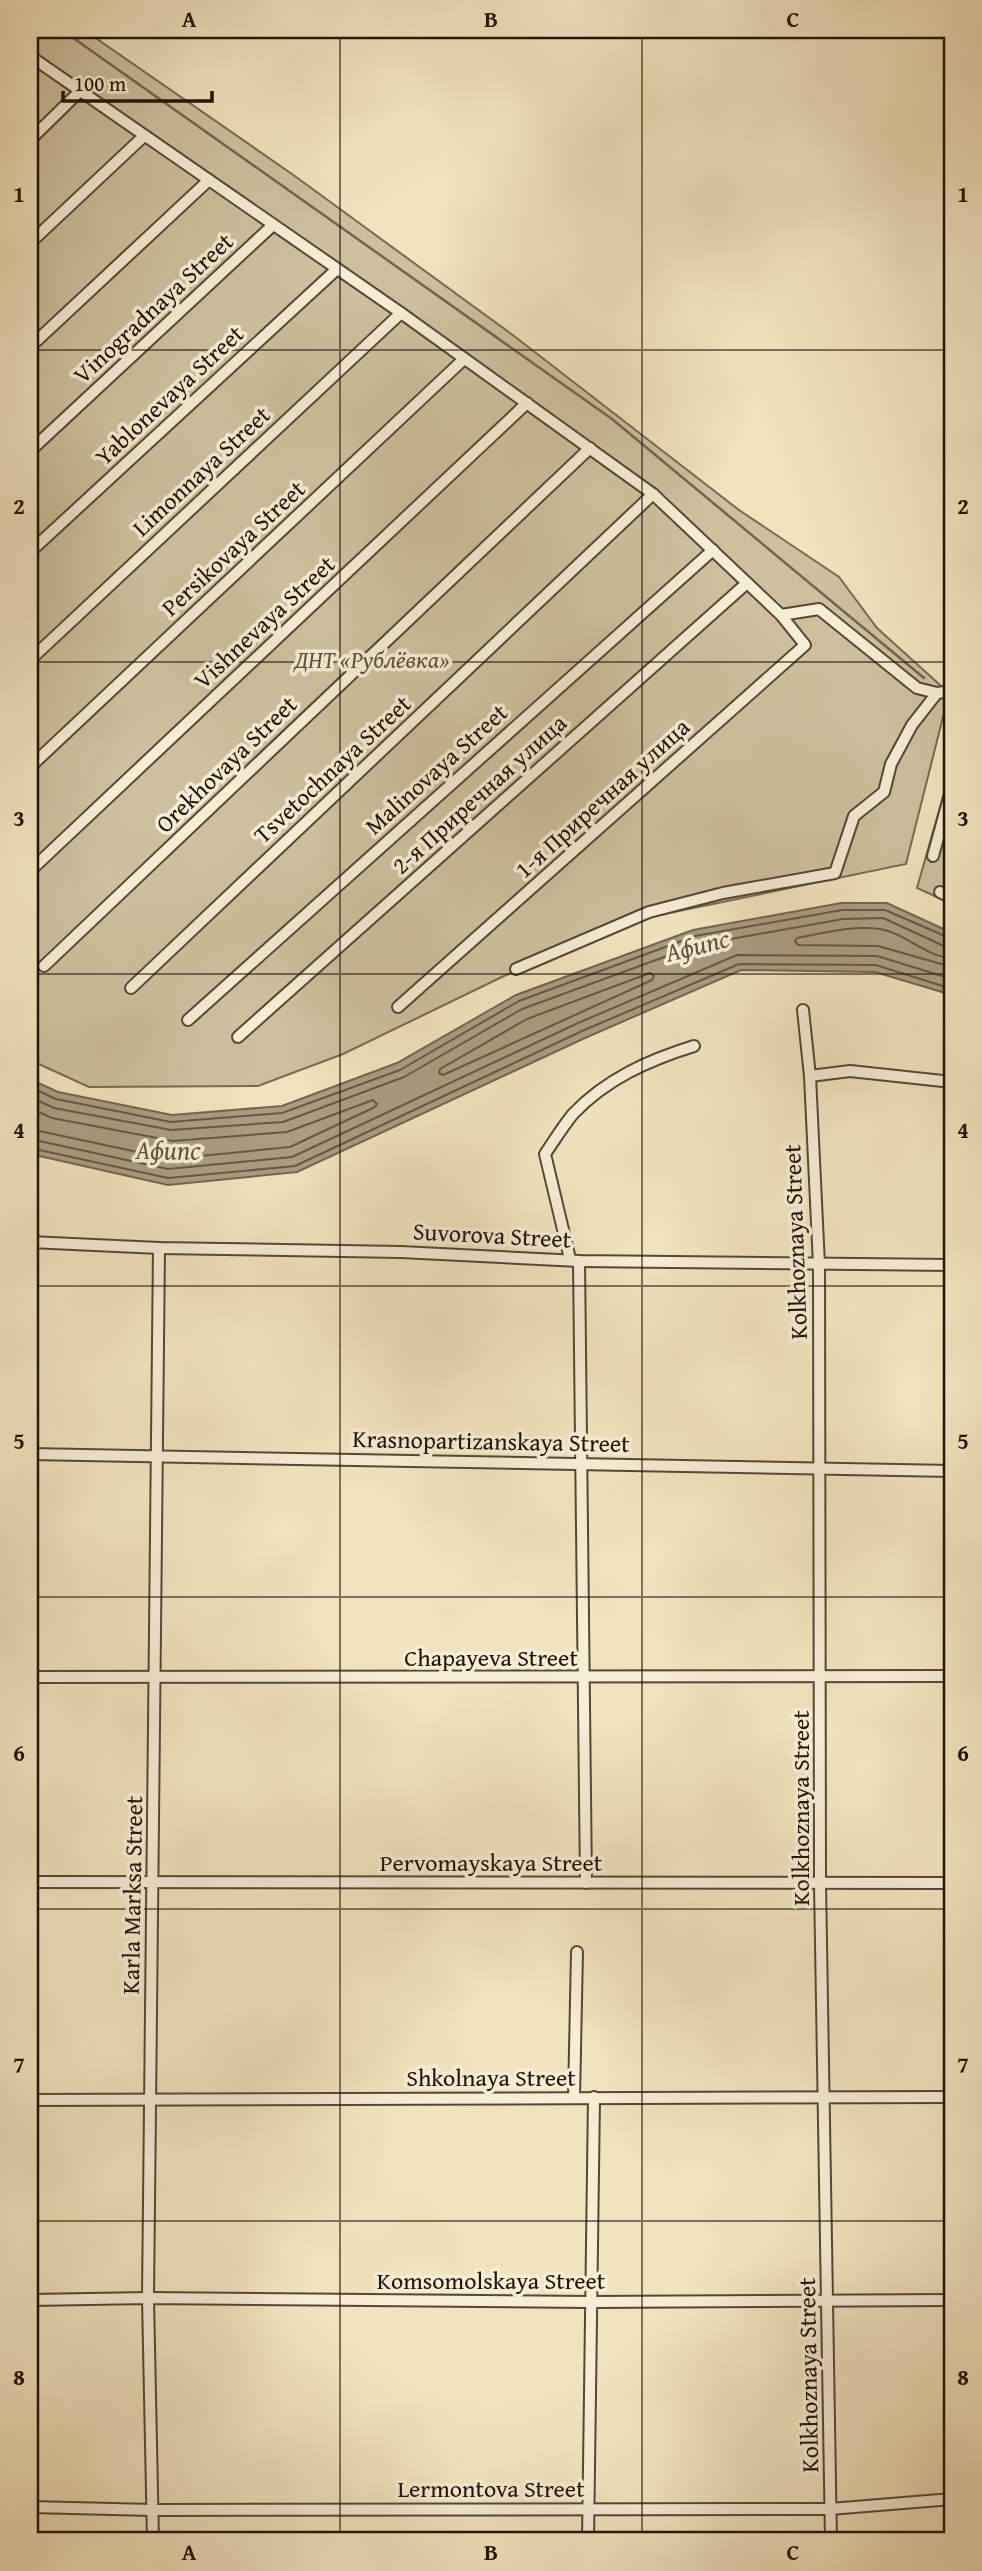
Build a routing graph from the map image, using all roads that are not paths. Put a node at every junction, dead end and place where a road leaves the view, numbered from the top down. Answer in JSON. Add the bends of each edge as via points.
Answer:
{"nodes":[{"id":1,"x":30,"y":56,"type":"edge"},
{"id":2,"x":80,"y":91,"type":"junction"},
{"id":3,"x":144,"y":136,"type":"junction"},
{"id":4,"x":30,"y":140,"type":"edge"},
{"id":5,"x":209,"y":180,"type":"junction"},
{"id":6,"x":274,"y":225,"type":"junction"},
{"id":7,"x":30,"y":243,"type":"edge"},
{"id":8,"x":337,"y":269,"type":"junction"},
{"id":9,"x":401,"y":313,"type":"junction"},
{"id":10,"x":30,"y":347,"type":"edge"},
{"id":11,"x":464,"y":359,"type":"junction"},
{"id":12,"x":527,"y":403,"type":"junction"},
{"id":13,"x":590,"y":448,"type":"junction"},
{"id":14,"x":30,"y":450,"type":"edge"},
{"id":15,"x":653,"y":494,"type":"junction"},
{"id":16,"x":713,"y":550,"type":"junction"},
{"id":17,"x":30,"y":552,"type":"edge"},
{"id":18,"x":747,"y":583,"type":"junction"},
{"id":19,"x":781,"y":615,"type":"junction"},
{"id":20,"x":30,"y":660,"type":"edge"},
{"id":21,"x":952,"y":691,"type":"edge"},
{"id":22,"x":937,"y":693,"type":"junction"},
{"id":23,"x":30,"y":767,"type":"edge"},
{"id":24,"x":952,"y":787,"type":"edge"},
{"id":25,"x":948,"y":824,"type":"edge"},
{"id":26,"x":933,"y":856,"type":"dead end"},
{"id":27,"x":30,"y":871,"type":"edge"},
{"id":28,"x":940,"y":892,"type":"dead end"},
{"id":29,"x":952,"y":898,"type":"edge"},
{"id":30,"x":44,"y":966,"type":"dead end"},
{"id":31,"x":516,"y":969,"type":"dead end"},
{"id":32,"x":131,"y":988,"type":"dead end"},
{"id":33,"x":398,"y":1007,"type":"dead end"},
{"id":34,"x":803,"y":1010,"type":"dead end"},
{"id":35,"x":188,"y":1020,"type":"dead end"},
{"id":36,"x":238,"y":1037,"type":"dead end"},
{"id":37,"x":694,"y":1046,"type":"dead end"},
{"id":38,"x":810,"y":1076,"type":"junction"},
{"id":39,"x":952,"y":1082,"type":"edge"},
{"id":40,"x":30,"y":1242,"type":"edge"},
{"id":41,"x":159,"y":1248,"type":"junction"},
{"id":42,"x":574,"y":1260,"type":"junction"},
{"id":43,"x":819,"y":1265,"type":"junction"},
{"id":44,"x":952,"y":1265,"type":"edge"},
{"id":45,"x":30,"y":1454,"type":"edge"},
{"id":46,"x":157,"y":1457,"type":"junction"},
{"id":47,"x":580,"y":1463,"type":"junction"},
{"id":48,"x":820,"y":1470,"type":"junction"},
{"id":49,"x":952,"y":1471,"type":"edge"},
{"id":50,"x":821,"y":1675,"type":"junction"},
{"id":51,"x":952,"y":1675,"type":"edge"},
{"id":52,"x":30,"y":1677,"type":"edge"},
{"id":53,"x":583,"y":1677,"type":"junction"},
{"id":54,"x":156,"y":1678,"type":"junction"},
{"id":55,"x":30,"y":1882,"type":"edge"},
{"id":56,"x":952,"y":1882,"type":"edge"},
{"id":57,"x":154,"y":1883,"type":"junction"},
{"id":58,"x":586,"y":1883,"type":"junction"},
{"id":59,"x":820,"y":1883,"type":"junction"},
{"id":60,"x":577,"y":1952,"type":"dead end"},
{"id":61,"x":823,"y":2096,"type":"junction"},
{"id":62,"x":594,"y":2097,"type":"junction"},
{"id":63,"x":952,"y":2097,"type":"edge"},
{"id":64,"x":575,"y":2098,"type":"junction"},
{"id":65,"x":151,"y":2099,"type":"junction"},
{"id":66,"x":30,"y":2100,"type":"edge"},
{"id":67,"x":148,"y":2298,"type":"junction"},
{"id":68,"x":30,"y":2300,"type":"edge"},
{"id":69,"x":952,"y":2300,"type":"edge"},
{"id":70,"x":828,"y":2301,"type":"junction"},
{"id":71,"x":590,"y":2302,"type":"junction"},
{"id":72,"x":952,"y":2499,"type":"edge"},
{"id":73,"x":30,"y":2507,"type":"edge"},
{"id":74,"x":588,"y":2509,"type":"junction"},
{"id":75,"x":830,"y":2509,"type":"junction"},
{"id":76,"x":153,"y":2510,"type":"junction"},
{"id":77,"x":153,"y":2541,"type":"edge"},
{"id":78,"x":588,"y":2541,"type":"edge"},
{"id":79,"x":831,"y":2541,"type":"edge"}],
"edges":[{"from":1,"to":2,"type":"street"},
{"from":2,"to":3,"type":"street"},
{"from":2,"to":4,"type":"street"},
{"from":3,"to":5,"type":"street"},
{"from":3,"to":7,"type":"street"},
{"from":5,"to":6,"type":"street"},
{"from":5,"to":10,"type":"street"},
{"from":6,"to":8,"type":"street"},
{"from":6,"to":14,"type":"street","name":"Vinogradnaya Street"},
{"from":8,"to":9,"type":"street"},
{"from":8,"to":17,"type":"street","name":"Yablonevaya Street"},
{"from":9,"to":11,"type":"street"},
{"from":9,"to":20,"type":"street","name":"Limonnaya Street"},
{"from":11,"to":12,"type":"street"},
{"from":11,"to":23,"type":"street","name":"Persikovaya Street"},
{"from":12,"to":13,"type":"street"},
{"from":12,"to":27,"type":"street","name":"Vishnevaya Street"},
{"from":13,"to":15,"type":"street"},
{"from":13,"to":30,"type":"street","name":"Orekhovaya Street"},
{"from":15,"to":16,"type":"street"},
{"from":15,"to":32,"type":"street","name":"Tsvetochnaya Street"},
{"from":16,"to":18,"type":"street"},
{"from":16,"to":35,"type":"street","name":"Malinovaya Street"},
{"from":18,"to":19,"type":"street"},
{"from":18,"to":36,"type":"street","name":"2-я Приречная улица"},
{"from":19,"to":22,"type":"street","via":[[819,609],[917,688]]},
{"from":19,"to":33,"type":"street","name":"1-я Приречная улица","via":[[805,645]]},
{"from":21,"to":22,"type":"street"},
{"from":22,"to":31,"type":"street","via":[[912,725],[891,764],[884,792],[855,816],[835,873],[649,912]]},
{"from":24,"to":25,"type":"street"},
{"from":25,"to":26,"type":"street"},
{"from":28,"to":29,"type":"street"},
{"from":34,"to":38,"type":"street","name":"Kolkhoznaya Street"},
{"from":37,"to":42,"type":"street","via":[[608,1083],[573,1115],[545,1154]]},
{"from":38,"to":39,"type":"street","via":[[850,1071]]},
{"from":38,"to":43,"type":"street","name":"Kolkhoznaya Street"},
{"from":40,"to":41,"type":"street","name":"Suvorova Street"},
{"from":41,"to":42,"type":"street","name":"Suvorova Street"},
{"from":41,"to":46,"type":"street","name":"Karla Marksa Street"},
{"from":42,"to":43,"type":"street","name":"Suvorova Street"},
{"from":42,"to":47,"type":"street"},
{"from":43,"to":44,"type":"street","name":"Suvorova Street"},
{"from":43,"to":48,"type":"street","name":"Kolkhoznaya Street"},
{"from":45,"to":46,"type":"street","name":"Krasnopartizanskaya Street"},
{"from":46,"to":47,"type":"street","name":"Krasnopartizanskaya Street"},
{"from":46,"to":54,"type":"street","name":"Karla Marksa Street"},
{"from":47,"to":48,"type":"street","name":"Krasnopartizanskaya Street"},
{"from":47,"to":53,"type":"street"},
{"from":48,"to":49,"type":"street","name":"Krasnopartizanskaya Street"},
{"from":48,"to":50,"type":"street","name":"Kolkhoznaya Street"},
{"from":50,"to":51,"type":"street","name":"Chapayeva Street"},
{"from":50,"to":53,"type":"street","name":"Chapayeva Street"},
{"from":50,"to":59,"type":"street","name":"Kolkhoznaya Street"},
{"from":52,"to":54,"type":"street","name":"Chapayeva Street"},
{"from":53,"to":54,"type":"street","name":"Chapayeva Street"},
{"from":53,"to":58,"type":"street"},
{"from":54,"to":57,"type":"street","name":"Karla Marksa Street"},
{"from":55,"to":57,"type":"street","name":"Pervomayskaya Street"},
{"from":56,"to":59,"type":"street","name":"Pervomayskaya Street"},
{"from":57,"to":58,"type":"street","name":"Pervomayskaya Street"},
{"from":57,"to":65,"type":"street","name":"Karla Marksa Street"},
{"from":58,"to":59,"type":"street","name":"Pervomayskaya Street"},
{"from":59,"to":61,"type":"street","name":"Kolkhoznaya Street"},
{"from":60,"to":64,"type":"street"},
{"from":61,"to":62,"type":"street","name":"Shkolnaya Street"},
{"from":61,"to":63,"type":"street","name":"Shkolnaya Street"},
{"from":61,"to":70,"type":"street","name":"Kolkhoznaya Street"},
{"from":62,"to":64,"type":"street","name":"Shkolnaya Street"},
{"from":62,"to":71,"type":"street"},
{"from":64,"to":65,"type":"street","name":"Shkolnaya Street"},
{"from":65,"to":66,"type":"street","name":"Shkolnaya Street"},
{"from":65,"to":67,"type":"street","name":"Karla Marksa Street"},
{"from":67,"to":68,"type":"street","name":"Komsomolskaya Street"},
{"from":67,"to":71,"type":"street","name":"Komsomolskaya Street"},
{"from":67,"to":76,"type":"street","name":"Karla Marksa Street"},
{"from":69,"to":70,"type":"street","name":"Komsomolskaya Street"},
{"from":70,"to":71,"type":"street","name":"Komsomolskaya Street"},
{"from":70,"to":75,"type":"street","name":"Kolkhoznaya Street"},
{"from":71,"to":74,"type":"street"},
{"from":72,"to":75,"type":"street","name":"Lermontova Street"},
{"from":73,"to":76,"type":"street","name":"Lermontova Street"},
{"from":74,"to":75,"type":"street","name":"Lermontova Street"},
{"from":74,"to":76,"type":"street","name":"Lermontova Street"},
{"from":74,"to":78,"type":"street"},
{"from":75,"to":79,"type":"street","name":"Kolkhoznaya Street"},
{"from":76,"to":77,"type":"street","name":"Karla Marksa Street"}]}
